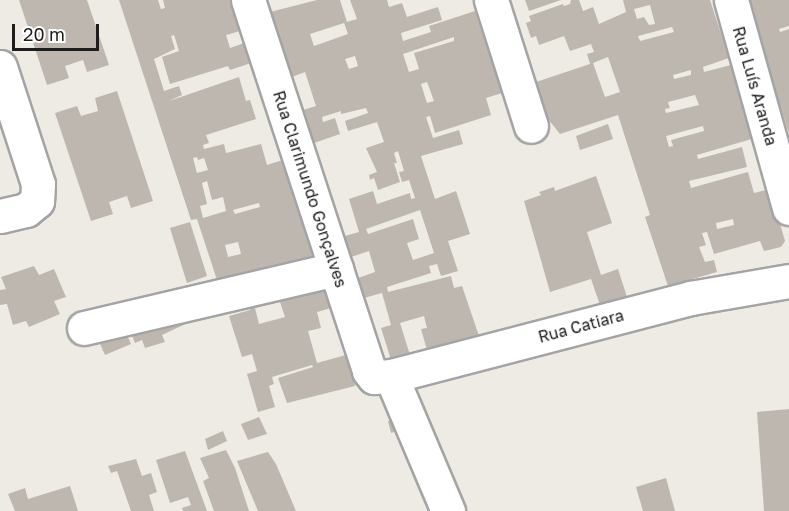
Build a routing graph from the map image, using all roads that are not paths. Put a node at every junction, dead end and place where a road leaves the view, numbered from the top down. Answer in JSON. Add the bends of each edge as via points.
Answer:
{"nodes":[{"id":1,"x":248,"y":0,"type":"edge"},
{"id":2,"x":491,"y":0,"type":"edge"},
{"id":3,"x":731,"y":0,"type":"edge"},
{"id":4,"x":0,"y":67,"type":"edge"},
{"id":5,"x":531,"y":126,"type":"dead end"},
{"id":6,"x":789,"y":208,"type":"edge"},
{"id":7,"x":0,"y":216,"type":"edge"},
{"id":8,"x":336,"y":269,"type":"junction"},
{"id":9,"x":789,"y":281,"type":"edge"},
{"id":10,"x":84,"y":328,"type":"dead end"},
{"id":11,"x":383,"y":376,"type":"junction"},
{"id":12,"x":448,"y":511,"type":"edge"}],
"edges":[{"from":1,"to":8,"type":"street","name":"Rua Clarimundo Gonçalves"},
{"from":2,"to":5,"type":"street"},
{"from":3,"to":6,"type":"street","name":"Rua Luís Aranda"},
{"from":4,"to":7,"type":"street","via":[[38,184],[38,201],[26,210]]},
{"from":8,"to":10,"type":"street"},
{"from":8,"to":11,"type":"street","name":"Rua Clarimundo Gonçalves","via":[[369,371]]},
{"from":9,"to":11,"type":"street","name":"Rua Catiara","via":[[691,298]]},
{"from":11,"to":12,"type":"street","name":"Rua Clarimundo Gonçalves"}]}
